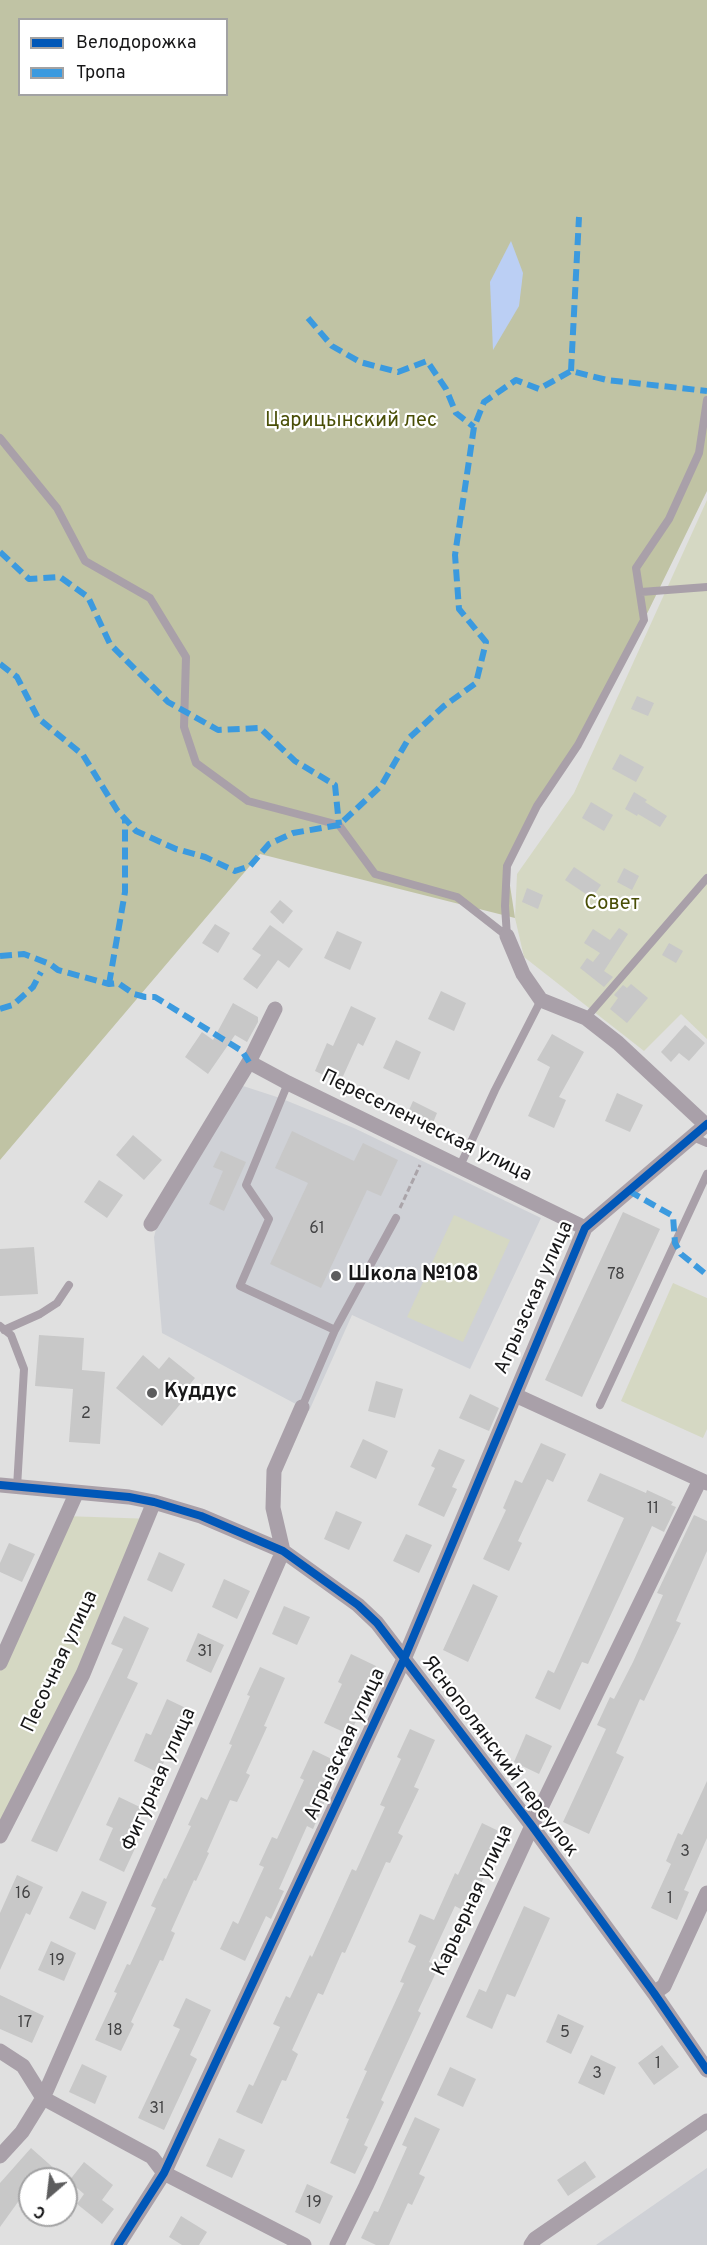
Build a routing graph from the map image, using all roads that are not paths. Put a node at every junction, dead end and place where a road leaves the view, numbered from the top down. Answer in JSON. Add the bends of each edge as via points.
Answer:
{"nodes":[{"id":1,"x":707,"y":400,"type":"edge"},
{"id":2,"x":0,"y":438,"type":"edge"},
{"id":3,"x":707,"y":587,"type":"edge"},
{"id":4,"x":641,"y":592,"type":"junction"},
{"id":5,"x":707,"y":878,"type":"edge"},
{"id":6,"x":507,"y":936,"type":"junction"},
{"id":7,"x":541,"y":1000,"type":"junction"},
{"id":8,"x":274,"y":1009,"type":"dead end"},
{"id":9,"x":586,"y":1018,"type":"junction"},
{"id":10,"x":249,"y":1062,"type":"junction"},
{"id":11,"x":288,"y":1083,"type":"junction"},
{"id":12,"x":706,"y":1125,"type":"edge"},
{"id":13,"x":700,"y":1140,"type":"edge"},
{"id":14,"x":460,"y":1166,"type":"junction"},
{"id":15,"x":707,"y":1174,"type":"edge"},
{"id":16,"x":396,"y":1218,"type":"road end"},
{"id":17,"x":151,"y":1224,"type":"dead end"},
{"id":18,"x":585,"y":1228,"type":"junction"},
{"id":19,"x":69,"y":1285,"type":"dead end"},
{"id":20,"x":2,"y":1328,"type":"edge"},
{"id":21,"x":335,"y":1330,"type":"junction"},
{"id":22,"x":515,"y":1395,"type":"junction"},
{"id":23,"x":600,"y":1405,"type":"dead end"},
{"id":24,"x":302,"y":1407,"type":"joint"},
{"id":25,"x":703,"y":1482,"type":"edge"},
{"id":26,"x":0,"y":1485,"type":"edge"},
{"id":27,"x":17,"y":1487,"type":"junction"},
{"id":28,"x":76,"y":1494,"type":"junction"},
{"id":29,"x":154,"y":1502,"type":"junction"},
{"id":30,"x":283,"y":1551,"type":"junction"},
{"id":31,"x":404,"y":1659,"type":"junction"},
{"id":32,"x":0,"y":1663,"type":"edge"},
{"id":33,"x":532,"y":1826,"type":"junction"},
{"id":34,"x":0,"y":1836,"type":"edge"},
{"id":35,"x":707,"y":1893,"type":"edge"},
{"id":36,"x":654,"y":1993,"type":"junction"},
{"id":37,"x":0,"y":2051,"type":"edge"},
{"id":38,"x":707,"y":2070,"type":"edge"},
{"id":39,"x":43,"y":2098,"type":"junction"},
{"id":40,"x":707,"y":2121,"type":"edge"},
{"id":41,"x":0,"y":2156,"type":"edge"},
{"id":42,"x":164,"y":2173,"type":"junction"},
{"id":43,"x":118,"y":2245,"type":"edge"},
{"id":44,"x":304,"y":2245,"type":"edge"},
{"id":45,"x":337,"y":2245,"type":"edge"},
{"id":46,"x":531,"y":2245,"type":"edge"}],
"edges":[{"from":1,"to":4,"type":"lane","via":[[699,453],[669,519],[636,568]]},
{"from":2,"to":6,"type":"lane","via":[[57,508],[85,561],[150,598],[186,657],[184,728],[196,763],[249,801],[339,825],[375,874],[457,897]]},
{"from":3,"to":4,"type":"lane"},
{"from":4,"to":6,"type":"lane","via":[[644,620],[578,745],[537,806],[507,866]]},
{"from":5,"to":9,"type":"lane"},
{"from":6,"to":7,"type":"street","via":[[523,974]]},
{"from":7,"to":9,"type":"street"},
{"from":7,"to":14,"type":"lane"},
{"from":8,"to":10,"type":"street"},
{"from":9,"to":12,"type":"street"},
{"from":10,"to":11,"type":"street","name":"Переселенческая улица"},
{"from":10,"to":17,"type":"street"},
{"from":11,"to":14,"type":"street","name":"Переселенческая улица"},
{"from":11,"to":21,"type":"lane","via":[[246,1185],[269,1219],[240,1286]]},
{"from":12,"to":13,"type":"street","name":"Агрызская улица"},
{"from":13,"to":18,"type":"street","name":"Агрызская улица"},
{"from":14,"to":18,"type":"street","name":"Переселенческая улица"},
{"from":15,"to":23,"type":"lane"},
{"from":16,"to":21,"type":"lane"},
{"from":18,"to":22,"type":"street","name":"Агрызская улица"},
{"from":19,"to":20,"type":"lane","via":[[57,1303],[40,1314]]},
{"from":20,"to":27,"type":"lane","via":[[11,1335],[24,1369]]},
{"from":21,"to":24,"type":"lane"},
{"from":22,"to":25,"type":"street"},
{"from":22,"to":31,"type":"street","name":"Агрызская улица"},
{"from":24,"to":30,"type":"street","via":[[274,1470],[273,1508]]},
{"from":25,"to":33,"type":"street","name":"Карьерная улица"},
{"from":26,"to":27,"type":"street","name":"Яснополянский переулок"},
{"from":27,"to":28,"type":"street","name":"Яснополянский переулок"},
{"from":28,"to":29,"type":"street","name":"Яснополянский переулок"},
{"from":28,"to":32,"type":"street"},
{"from":29,"to":30,"type":"street","name":"Яснополянский переулок","via":[[201,1516]]},
{"from":29,"to":34,"type":"street","name":"Песочная улица","via":[[82,1674]]},
{"from":30,"to":31,"type":"street","name":"Яснополянский переулок","via":[[358,1605],[378,1623]]},
{"from":30,"to":39,"type":"street","name":"Фигурная улица"},
{"from":31,"to":33,"type":"street","name":"Яснополянский переулок"},
{"from":31,"to":42,"type":"street","name":"Агрызская улица"},
{"from":33,"to":36,"type":"street","name":"Яснополянский переулок"},
{"from":33,"to":45,"type":"street","name":"Карьерная улица"},
{"from":35,"to":36,"type":"street","via":[[664,1986]]},
{"from":36,"to":38,"type":"street","name":"Яснополянский переулок"},
{"from":37,"to":39,"type":"street","via":[[23,2066]]},
{"from":39,"to":41,"type":"street","name":"Фигурная улица","via":[[22,2132]]},
{"from":39,"to":42,"type":"street","via":[[152,2157]]},
{"from":40,"to":46,"type":"street"},
{"from":42,"to":43,"type":"street","name":"Агрызская улица"},
{"from":42,"to":44,"type":"street"}]}
